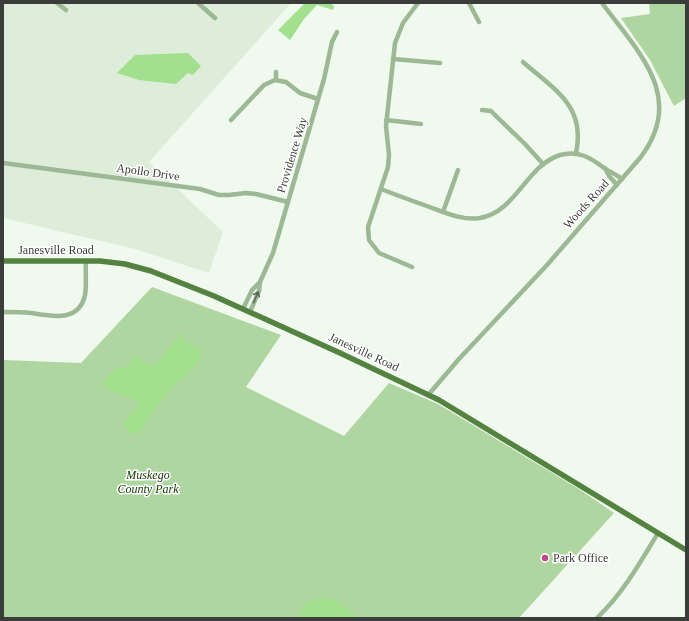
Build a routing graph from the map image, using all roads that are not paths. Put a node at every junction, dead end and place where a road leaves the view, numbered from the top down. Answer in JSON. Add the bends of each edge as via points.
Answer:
{"nodes":[{"id":1,"x":57,"y":3,"type":"edge"},
{"id":2,"x":198,"y":3,"type":"edge"},
{"id":3,"x":418,"y":3,"type":"edge"},
{"id":4,"x":469,"y":3,"type":"edge"},
{"id":5,"x":602,"y":3,"type":"edge"},
{"id":6,"x":66,"y":10,"type":"dead end"},
{"id":7,"x":216,"y":18,"type":"dead end"},
{"id":8,"x":479,"y":22,"type":"dead end"},
{"id":9,"x":337,"y":32,"type":"dead end"},
{"id":10,"x":393,"y":59,"type":"junction"},
{"id":11,"x":523,"y":62,"type":"dead end"},
{"id":12,"x":440,"y":63,"type":"dead end"},
{"id":13,"x":276,"y":72,"type":"dead end"},
{"id":14,"x":276,"y":80,"type":"junction"},
{"id":15,"x":318,"y":99,"type":"junction"},
{"id":16,"x":482,"y":110,"type":"dead end"},
{"id":17,"x":231,"y":120,"type":"dead end"},
{"id":18,"x":386,"y":120,"type":"junction"},
{"id":19,"x":421,"y":124,"type":"dead end"},
{"id":20,"x":576,"y":154,"type":"junction"},
{"id":21,"x":3,"y":163,"type":"edge"},
{"id":22,"x":542,"y":164,"type":"junction"},
{"id":23,"x":605,"y":168,"type":"junction"},
{"id":24,"x":458,"y":170,"type":"dead end"},
{"id":25,"x":622,"y":179,"type":"junction"},
{"id":26,"x":616,"y":185,"type":"junction"},
{"id":27,"x":381,"y":189,"type":"junction"},
{"id":28,"x":288,"y":202,"type":"junction"},
{"id":29,"x":442,"y":212,"type":"junction"},
{"id":30,"x":3,"y":261,"type":"edge"},
{"id":31,"x":86,"y":261,"type":"junction"},
{"id":32,"x":412,"y":267,"type":"dead end"},
{"id":33,"x":260,"y":282,"type":"junction"},
{"id":34,"x":243,"y":309,"type":"junction"},
{"id":35,"x":3,"y":312,"type":"edge"},
{"id":36,"x":250,"y":312,"type":"junction"},
{"id":37,"x":429,"y":394,"type":"junction"},
{"id":38,"x":658,"y":533,"type":"junction"},
{"id":39,"x":686,"y":550,"type":"edge"},
{"id":40,"x":597,"y":618,"type":"edge"}],
"edges":[{"from":1,"to":6,"type":"street"},
{"from":2,"to":7,"type":"street"},
{"from":3,"to":10,"type":"street","via":[[400,28]]},
{"from":4,"to":8,"type":"street"},
{"from":5,"to":25,"type":"street","name":"Woods Road","via":[[647,64],[658,97],[658,119],[652,141]]},
{"from":9,"to":15,"type":"street","name":"Providence Way","via":[[332,42],[327,71]]},
{"from":10,"to":12,"type":"street"},
{"from":10,"to":18,"type":"street"},
{"from":11,"to":20,"type":"street","via":[[565,99],[571,108],[579,132]]},
{"from":13,"to":14,"type":"street"},
{"from":14,"to":15,"type":"street","via":[[286,82],[300,93]]},
{"from":14,"to":17,"type":"street","via":[[264,85]]},
{"from":15,"to":28,"type":"street","name":"Providence Way"},
{"from":16,"to":22,"type":"street","via":[[496,116]]},
{"from":18,"to":19,"type":"street"},
{"from":18,"to":27,"type":"street","via":[[389,161]]},
{"from":20,"to":22,"type":"street","via":[[563,154]]},
{"from":20,"to":23,"type":"street","via":[[591,158]]},
{"from":21,"to":28,"type":"street","name":"Apollo Drive","via":[[200,189],[219,195],[256,194]]},
{"from":22,"to":29,"type":"street","via":[[503,206],[493,213],[468,219]]},
{"from":23,"to":25,"type":"street"},
{"from":23,"to":26,"type":"street"},
{"from":24,"to":29,"type":"street"},
{"from":25,"to":26,"type":"street","name":"Woods Road"},
{"from":26,"to":37,"type":"street","name":"Woods Road"},
{"from":27,"to":29,"type":"street"},
{"from":27,"to":32,"type":"street","via":[[368,227],[372,245],[383,255]]},
{"from":28,"to":33,"type":"street","name":"Providence Way","via":[[273,253]]},
{"from":30,"to":31,"type":"main road","name":"Janesville Road"},
{"from":31,"to":34,"type":"main road","name":"Janesville Road","via":[[111,262],[142,268]]},
{"from":31,"to":35,"type":"street","via":[[86,290],[82,302],[73,312],[56,317]]},
{"from":33,"to":34,"type":"street","name":"Providence Way","via":[[252,290]]},
{"from":36,"to":33,"type":"street","name":"Providence Way","one_way":true},
{"from":34,"to":36,"type":"main road","name":"Janesville Road"},
{"from":36,"to":37,"type":"main road","name":"Janesville Road"},
{"from":37,"to":38,"type":"main road","name":"Janesville Road"},
{"from":38,"to":39,"type":"main road","name":"Janesville Road"},
{"from":38,"to":40,"type":"street","via":[[624,588]]}]}
